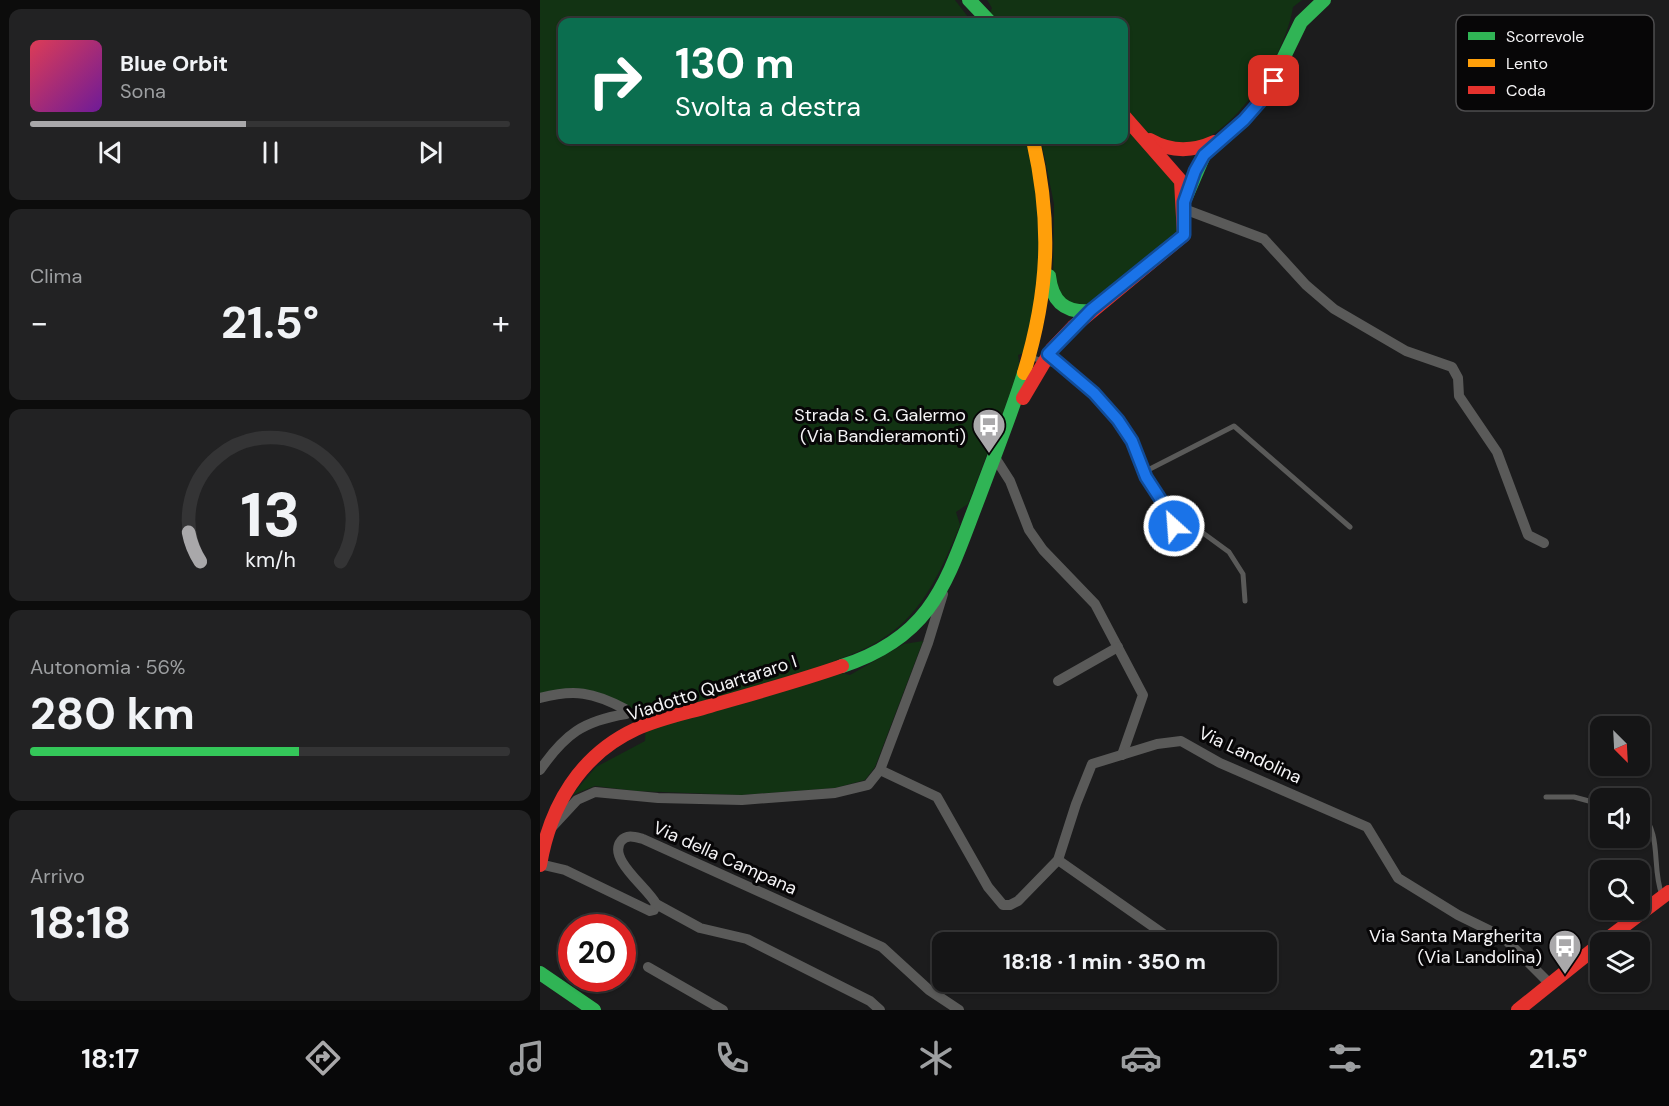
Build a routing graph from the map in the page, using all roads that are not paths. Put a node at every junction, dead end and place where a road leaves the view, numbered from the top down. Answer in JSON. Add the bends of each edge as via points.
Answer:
{"nodes":[{"id":1,"x":963,"y":0,"type":"edge"},
{"id":2,"x":969,"y":0,"type":"edge"},
{"id":3,"x":1324,"y":0,"type":"edge"},
{"id":4,"x":976,"y":18,"type":"edge"},
{"id":5,"x":986,"y":18,"type":"edge"},
{"id":6,"x":1128,"y":120,"type":"edge"},
{"id":7,"x":1226,"y":135,"type":"junction"},
{"id":8,"x":1143,"y":136,"type":"junction"},
{"id":9,"x":1034,"y":144,"type":"edge"},
{"id":10,"x":1184,"y":205,"type":"junction"},
{"id":11,"x":1047,"y":259,"type":"junction"},
{"id":12,"x":1091,"y":310,"type":"junction"},
{"id":13,"x":1029,"y":356,"type":"junction"},
{"id":14,"x":1046,"y":359,"type":"junction"},
{"id":15,"x":1062,"y":367,"type":"junction"},
{"id":16,"x":995,"y":453,"type":"junction"},
{"id":17,"x":1144,"y":472,"type":"junction"},
{"id":18,"x":1350,"y":527,"type":"dead end"},
{"id":19,"x":1544,"y":543,"type":"dead end"},
{"id":20,"x":950,"y":572,"type":"junction"},
{"id":21,"x":1245,"y":600,"type":"dead end"},
{"id":22,"x":1118,"y":647,"type":"junction"},
{"id":23,"x":1058,"y":681,"type":"dead end"},
{"id":24,"x":540,"y":698,"type":"edge"},
{"id":25,"x":1122,"y":755,"type":"junction"},
{"id":26,"x":540,"y":770,"type":"edge"},
{"id":27,"x":880,"y":770,"type":"junction"},
{"id":28,"x":1546,"y":797,"type":"dead end"},
{"id":29,"x":1590,"y":801,"type":"edge"},
{"id":30,"x":1650,"y":830,"type":"edge"},
{"id":31,"x":546,"y":832,"type":"junction"},
{"id":32,"x":1058,"y":860,"type":"junction"},
{"id":33,"x":540,"y":865,"type":"edge"},
{"id":34,"x":1666,"y":894,"type":"edge"},
{"id":35,"x":656,"y":904,"type":"junction"},
{"id":36,"x":1161,"y":932,"type":"edge"},
{"id":37,"x":1616,"y":932,"type":"edge"},
{"id":38,"x":1590,"y":952,"type":"edge"},
{"id":39,"x":648,"y":967,"type":"dead end"},
{"id":40,"x":543,"y":979,"type":"edge"},
{"id":41,"x":1549,"y":983,"type":"junction"},
{"id":42,"x":594,"y":1010,"type":"edge"},
{"id":43,"x":723,"y":1010,"type":"edge"},
{"id":44,"x":880,"y":1010,"type":"edge"},
{"id":45,"x":959,"y":1010,"type":"edge"},
{"id":46,"x":1518,"y":1010,"type":"edge"}],
"edges":[{"from":1,"to":4,"type":"main road"},
{"from":2,"to":5,"type":"main road"},
{"from":3,"to":7,"type":"main road","via":[[1301,22],[1265,96]]},
{"from":6,"to":8,"type":"main road"},
{"from":7,"to":8,"type":"main road","via":[[1206,146],[1183,151]]},
{"from":7,"to":10,"type":"main road","via":[[1204,155]]},
{"from":8,"to":10,"type":"main road","via":[[1181,182]]},
{"from":9,"to":11,"type":"main road","via":[[1048,222]]},
{"from":10,"to":12,"type":"main road","via":[[1184,235]]},
{"from":10,"to":19,"type":"street","via":[[1264,239],[1334,309],[1406,351],[1452,367],[1458,378],[1459,396],[1497,452],[1528,535]]},
{"from":11,"to":12,"type":"main road","via":[[1055,301],[1074,312]]},
{"from":11,"to":13,"type":"main road"},
{"from":12,"to":14,"type":"main road"},
{"from":13,"to":14,"type":"lane"},
{"from":13,"to":16,"type":"main road"},
{"from":14,"to":15,"type":"lane"},
{"from":14,"to":15,"type":"lane"},
{"from":14,"to":16,"type":"main road"},
{"from":15,"to":17,"type":"lane","via":[[1094,393],[1118,420],[1132,441]]},
{"from":16,"to":20,"type":"main road","name":"Viadotto Quartararo I"},
{"from":16,"to":22,"type":"street","via":[[1029,530],[1095,604]]},
{"from":17,"to":18,"type":"lane","via":[[1234,426]]},
{"from":17,"to":21,"type":"lane","via":[[1161,500],[1166,518],[1174,526],[1203,533],[1229,552],[1243,574]]},
{"from":20,"to":27,"type":"street"},
{"from":20,"to":31,"type":"main road","name":"Viadotto Quartararo I","via":[[934,603],[918,621],[878,652],[657,721],[621,737],[576,775]]},
{"from":22,"to":23,"type":"street"},
{"from":22,"to":25,"type":"street","via":[[1143,695]]},
{"from":24,"to":26,"type":"street","via":[[588,692],[624,709],[626,714],[590,722],[574,731]]},
{"from":25,"to":32,"type":"street","name":"Via Landolina","via":[[1092,764]]},
{"from":25,"to":41,"type":"street","name":"Via Landolina","via":[[1181,741],[1220,763],[1367,827],[1398,878],[1503,938]]},
{"from":27,"to":31,"type":"street","via":[[859,788],[812,795],[730,800],[595,792],[577,800]]},
{"from":27,"to":32,"type":"street","name":"Via Landolina","via":[[937,797],[988,887],[1003,904],[1018,902]]},
{"from":28,"to":29,"type":"lane"},
{"from":30,"to":34,"type":"lane","via":[[1657,847],[1657,876]]},
{"from":31,"to":33,"type":"main road","name":"Viadotto Quartararo I"},
{"from":32,"to":36,"type":"street"},
{"from":33,"to":35,"type":"street","via":[[565,870],[650,911]]},
{"from":34,"to":37,"type":"main road"},
{"from":35,"to":44,"type":"street","via":[[699,928],[747,939],[870,1001]]},
{"from":35,"to":45,"type":"street","name":"Via della Campana","via":[[620,861],[618,848],[624,838],[643,838],[882,947],[929,990]]},
{"from":38,"to":41,"type":"main road"},
{"from":39,"to":43,"type":"street"},
{"from":40,"to":42,"type":"main road"},
{"from":41,"to":46,"type":"main road"}]}
